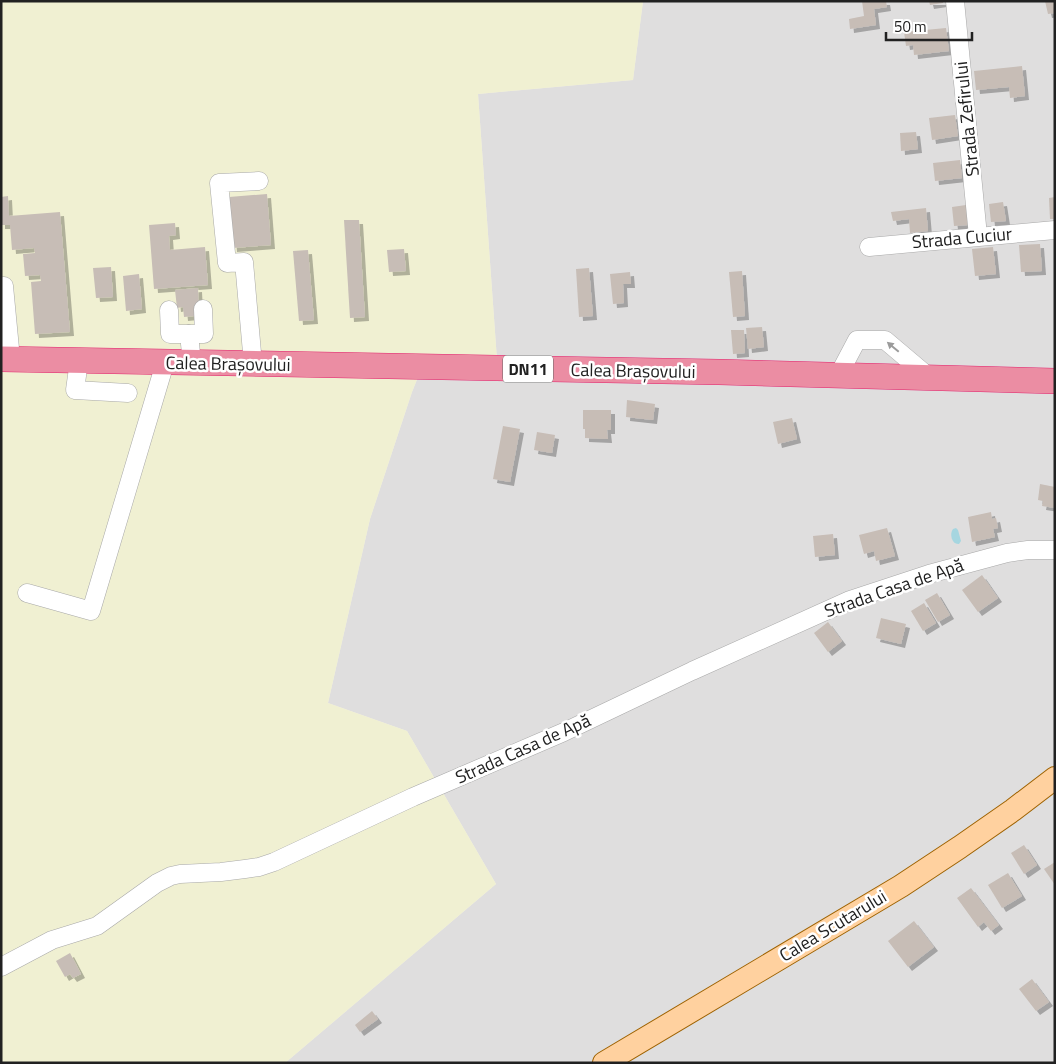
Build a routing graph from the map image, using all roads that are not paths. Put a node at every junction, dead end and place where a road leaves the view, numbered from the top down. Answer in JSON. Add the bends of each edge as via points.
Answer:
{"nodes":[{"id":1,"x":955,"y":1,"type":"edge"},
{"id":2,"x":259,"y":181,"type":"dead end"},
{"id":3,"x":1055,"y":230,"type":"edge"},
{"id":4,"x":978,"y":236,"type":"junction"},
{"id":5,"x":868,"y":247,"type":"dead end"},
{"id":6,"x":4,"y":286,"type":"dead end"},
{"id":7,"x":203,"y":309,"type":"dead end"},
{"id":8,"x":168,"y":310,"type":"dead end"},
{"id":9,"x":189,"y":334,"type":"junction"},
{"id":10,"x":6,"y":359,"type":"edge"},
{"id":11,"x":79,"y":361,"type":"junction"},
{"id":12,"x":164,"y":362,"type":"junction"},
{"id":13,"x":192,"y":363,"type":"junction"},
{"id":14,"x":253,"y":364,"type":"junction"},
{"id":15,"x":838,"y":376,"type":"junction"},
{"id":16,"x":930,"y":378,"type":"junction"},
{"id":17,"x":1055,"y":381,"type":"edge"},
{"id":18,"x":128,"y":393,"type":"dead end"},
{"id":19,"x":1055,"y":550,"type":"edge"},
{"id":20,"x":27,"y":593,"type":"dead end"},
{"id":21,"x":1055,"y":778,"type":"edge"},
{"id":22,"x":1,"y":967,"type":"edge"},
{"id":23,"x":604,"y":1063,"type":"edge"}],
"edges":[{"from":1,"to":4,"type":"street","name":"Strada Zefirului"},
{"from":2,"to":14,"type":"street","via":[[219,183],[227,263],[244,262]]},
{"from":3,"to":4,"type":"street","name":"Strada Cuciur"},
{"from":4,"to":5,"type":"street","name":"Strada Cuciur"},
{"from":6,"to":10,"type":"street"},
{"from":7,"to":9,"type":"street","via":[[204,334]]},
{"from":8,"to":9,"type":"street","via":[[170,334]]},
{"from":9,"to":13,"type":"street"},
{"from":10,"to":11,"type":"highway","name":"Calea Brașovului","number":"DN11"},
{"from":11,"to":12,"type":"highway","name":"Calea Brașovului","number":"DN11"},
{"from":11,"to":18,"type":"street","via":[[76,390]]},
{"from":12,"to":13,"type":"highway","name":"Calea Brașovului","number":"DN11"},
{"from":12,"to":20,"type":"street","via":[[91,611]]},
{"from":13,"to":14,"type":"highway","name":"Calea Brașovului","number":"DN11"},
{"from":14,"to":15,"type":"highway","name":"Calea Brașovului","number":"DN11"},
{"from":15,"to":16,"type":"highway","name":"Calea Brașovului","number":"DN11"},
{"from":16,"to":15,"type":"street","one_way":true,"via":[[884,340],[858,340]]},
{"from":16,"to":17,"type":"highway","name":"Calea Brașovului","number":"DN11"},
{"from":19,"to":22,"type":"street","name":"Strada Casa de Apă","via":[[997,555],[850,600],[564,732],[413,796],[274,862],[259,867],[180,874],[163,879],[97,926],[52,940]]},
{"from":21,"to":23,"type":"main road","name":"Calea Scutarului","via":[[901,886]]}]}
